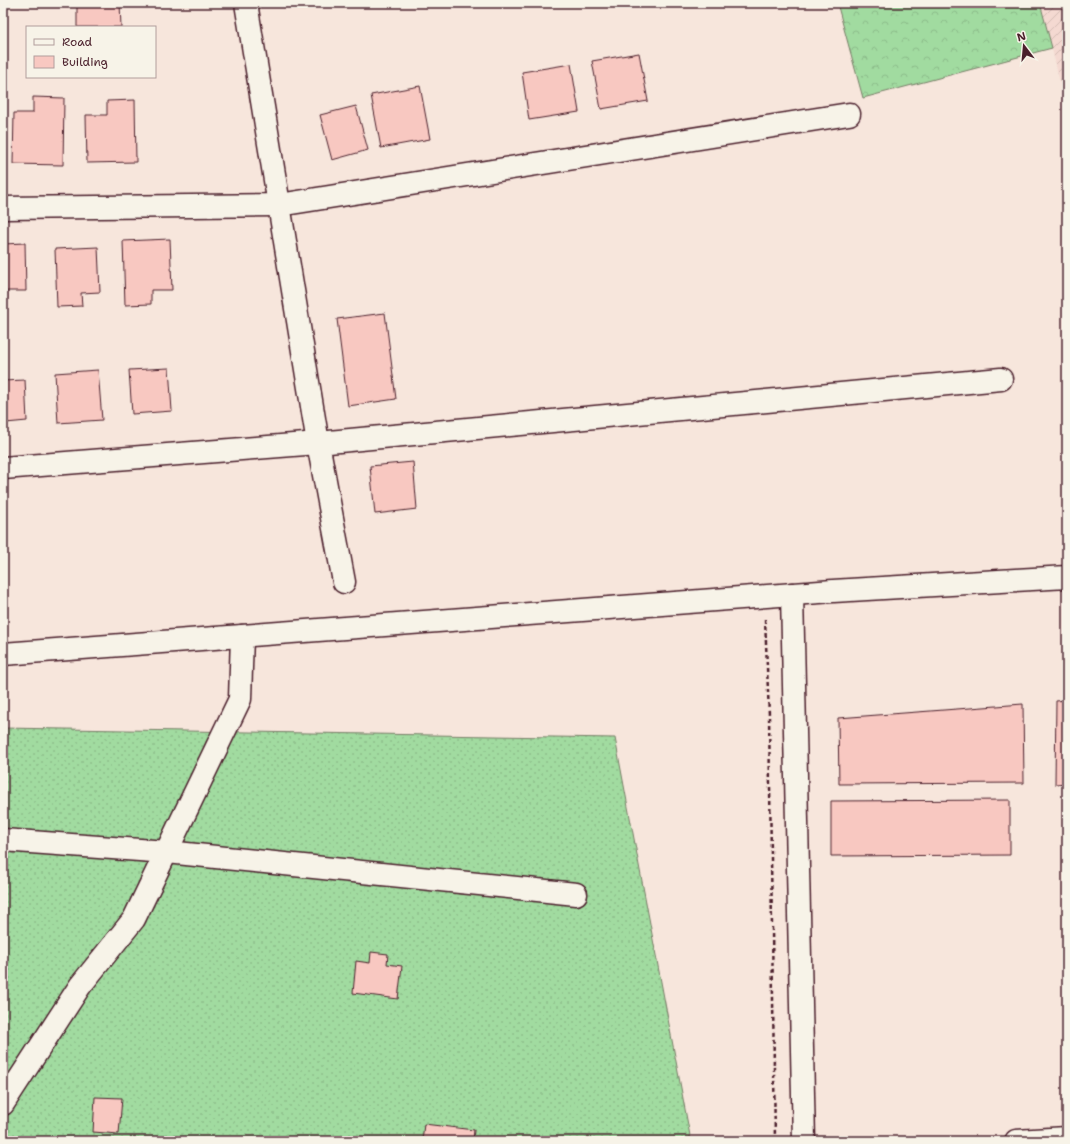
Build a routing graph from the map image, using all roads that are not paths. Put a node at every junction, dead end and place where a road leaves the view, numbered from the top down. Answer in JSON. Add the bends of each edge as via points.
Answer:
{"nodes":[{"id":1,"x":246,"y":3,"type":"edge"},
{"id":2,"x":849,"y":114,"type":"dead end"},
{"id":3,"x":279,"y":205,"type":"junction"},
{"id":4,"x":3,"y":208,"type":"edge"},
{"id":5,"x":1002,"y":379,"type":"dead end"},
{"id":6,"x":318,"y":443,"type":"junction"},
{"id":7,"x":3,"y":468,"type":"edge"},
{"id":8,"x":1067,"y":577,"type":"edge"},
{"id":9,"x":344,"y":582,"type":"dead end"},
{"id":10,"x":792,"y":594,"type":"junction"},
{"id":11,"x":242,"y":636,"type":"junction"},
{"id":12,"x":3,"y":654,"type":"edge"},
{"id":13,"x":3,"y":840,"type":"edge"},
{"id":14,"x":167,"y":852,"type":"junction"},
{"id":15,"x":576,"y":894,"type":"dead end"},
{"id":16,"x":3,"y":1104,"type":"edge"},
{"id":17,"x":1067,"y":1138,"type":"edge"},
{"id":18,"x":804,"y":1141,"type":"edge"},
{"id":19,"x":1016,"y":1141,"type":"edge"}],
"edges":[{"from":1,"to":3,"type":"street"},
{"from":2,"to":3,"type":"street"},
{"from":3,"to":4,"type":"street"},
{"from":3,"to":6,"type":"street"},
{"from":5,"to":6,"type":"street"},
{"from":6,"to":7,"type":"street"},
{"from":6,"to":9,"type":"street"},
{"from":8,"to":10,"type":"street"},
{"from":10,"to":11,"type":"street"},
{"from":10,"to":18,"type":"street"},
{"from":11,"to":12,"type":"street"},
{"from":11,"to":14,"type":"street","via":[[240,699]]},
{"from":13,"to":14,"type":"street"},
{"from":14,"to":15,"type":"street"},
{"from":14,"to":16,"type":"street","via":[[134,919],[80,986]]},
{"from":17,"to":19,"type":"street"}]}
